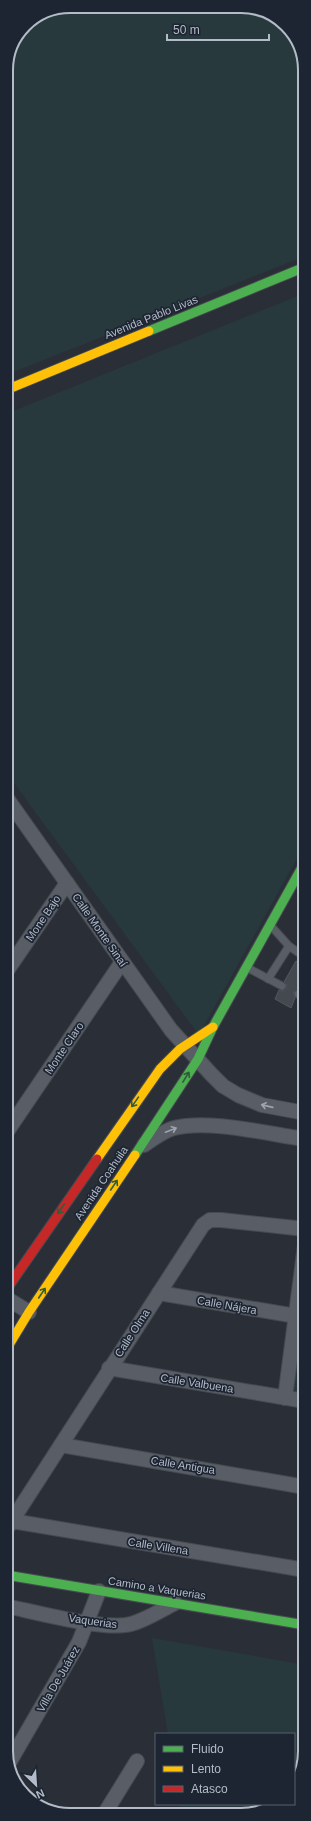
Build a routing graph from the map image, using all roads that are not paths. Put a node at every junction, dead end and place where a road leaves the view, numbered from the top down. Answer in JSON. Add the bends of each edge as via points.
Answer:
{"nodes":[{"id":1,"x":298,"y":270,"type":"edge"},
{"id":2,"x":13,"y":387,"type":"edge"},
{"id":3,"x":13,"y":814,"type":"edge"},
{"id":4,"x":298,"y":875,"type":"edge"},
{"id":5,"x":67,"y":883,"type":"junction"},
{"id":6,"x":270,"y":925,"type":"junction"},
{"id":7,"x":289,"y":946,"type":"junction"},
{"id":8,"x":298,"y":952,"type":"edge"},
{"id":9,"x":13,"y":962,"type":"edge"},
{"id":10,"x":122,"y":962,"type":"junction"},
{"id":11,"x":246,"y":966,"type":"junction"},
{"id":12,"x":268,"y":979,"type":"junction"},
{"id":13,"x":282,"y":986,"type":"dead end"},
{"id":14,"x":213,"y":1027,"type":"junction"},
{"id":15,"x":184,"y":1045,"type":"junction"},
{"id":16,"x":198,"y":1059,"type":"junction"},
{"id":17,"x":298,"y":1112,"type":"edge"},
{"id":18,"x":13,"y":1123,"type":"edge"},
{"id":19,"x":298,"y":1138,"type":"edge"},
{"id":20,"x":137,"y":1150,"type":"junction"},
{"id":21,"x":298,"y":1228,"type":"edge"},
{"id":22,"x":13,"y":1280,"type":"edge"},
{"id":23,"x":159,"y":1293,"type":"junction"},
{"id":24,"x":298,"y":1300,"type":"edge"},
{"id":25,"x":13,"y":1302,"type":"edge"},
{"id":26,"x":29,"y":1312,"type":"junction"},
{"id":27,"x":296,"y":1316,"type":"junction"},
{"id":28,"x":13,"y":1338,"type":"edge"},
{"id":29,"x":109,"y":1368,"type":"junction"},
{"id":30,"x":285,"y":1398,"type":"junction"},
{"id":31,"x":298,"y":1400,"type":"edge"},
{"id":32,"x":61,"y":1445,"type":"junction"},
{"id":33,"x":298,"y":1486,"type":"edge"},
{"id":34,"x":13,"y":1520,"type":"edge"},
{"id":35,"x":13,"y":1527,"type":"edge"},
{"id":36,"x":298,"y":1569,"type":"edge"},
{"id":37,"x":13,"y":1575,"type":"edge"},
{"id":38,"x":99,"y":1591,"type":"junction"},
{"id":39,"x":176,"y":1603,"type":"junction"},
{"id":40,"x":13,"y":1607,"type":"edge"},
{"id":41,"x":88,"y":1622,"type":"junction"},
{"id":42,"x":298,"y":1624,"type":"edge"},
{"id":43,"x":13,"y":1756,"type":"edge"},
{"id":44,"x":137,"y":1761,"type":"dead end"},
{"id":45,"x":108,"y":1808,"type":"edge"}],
"edges":[{"from":1,"to":2,"type":"street","name":"Avenida Pablo Livas"},
{"from":3,"to":5,"type":"street","name":"Calle Monte Sinaí"},
{"from":4,"to":6,"type":"street","name":"Avenida Coahuila"},
{"from":5,"to":9,"type":"street","name":"Mone Bajo"},
{"from":5,"to":10,"type":"street","name":"Calle Monte Sinaí"},
{"from":6,"to":7,"type":"lane"},
{"from":6,"to":11,"type":"street","name":"Avenida Coahuila"},
{"from":7,"to":8,"type":"lane"},
{"from":7,"to":12,"type":"lane"},
{"from":10,"to":15,"type":"street","name":"Calle Monte Sinaí"},
{"from":10,"to":18,"type":"street","name":"Monte Claro"},
{"from":11,"to":12,"type":"lane"},
{"from":11,"to":14,"type":"street","name":"Avenida Coahuila"},
{"from":12,"to":13,"type":"lane"},
{"from":14,"to":15,"type":"street","name":"Avenida Coahuila"},
{"from":14,"to":16,"type":"street","name":"Avenida Coahuila"},
{"from":15,"to":16,"type":"street","name":"Calle Monte Sinaí"},
{"from":15,"to":22,"type":"street","name":"Avenida Coahuila","one_way":true,"via":[[168,1058],[153,1077]]},
{"from":17,"to":16,"type":"street","name":"Calle Monte Sinaí","one_way":true,"via":[[262,1105],[238,1095],[223,1086]]},
{"from":20,"to":16,"type":"street","name":"Avenida Coahuila","one_way":true},
{"from":20,"to":19,"type":"street","one_way":true,"via":[[172,1129],[192,1125]]},
{"from":26,"to":20,"type":"street","name":"Avenida Coahuila","one_way":true},
{"from":21,"to":23,"type":"street","name":"Calle Olma","via":[[210,1220],[196,1232]]},
{"from":23,"to":27,"type":"street","name":"Calle Nájera"},
{"from":23,"to":29,"type":"street","name":"Calle Olma"},
{"from":24,"to":27,"type":"street"},
{"from":25,"to":26,"type":"street"},
{"from":26,"to":28,"type":"street","name":"Avenida Coahuila"},
{"from":27,"to":30,"type":"street"},
{"from":29,"to":30,"type":"street","name":"Calle Valbuena"},
{"from":29,"to":32,"type":"street","name":"Calle Olma"},
{"from":30,"to":31,"type":"street","name":"Calle Valbuena"},
{"from":32,"to":33,"type":"street","name":"Calle Antigua"},
{"from":32,"to":34,"type":"street","name":"Calle Olma"},
{"from":35,"to":36,"type":"street","name":"Calle Villena"},
{"from":37,"to":38,"type":"street","name":"Camino a Vaquerias"},
{"from":38,"to":39,"type":"street","name":"Camino a Vaquerias"},
{"from":38,"to":41,"type":"street","name":"Villa De Juárez"},
{"from":39,"to":41,"type":"street","name":"Vaquerias","via":[[131,1624],[119,1626]]},
{"from":39,"to":42,"type":"street","name":"Camino a Vaquerias"},
{"from":40,"to":41,"type":"street","name":"Vaquerias"},
{"from":41,"to":43,"type":"street","name":"Villa De Juárez"},
{"from":44,"to":45,"type":"street"}]}
